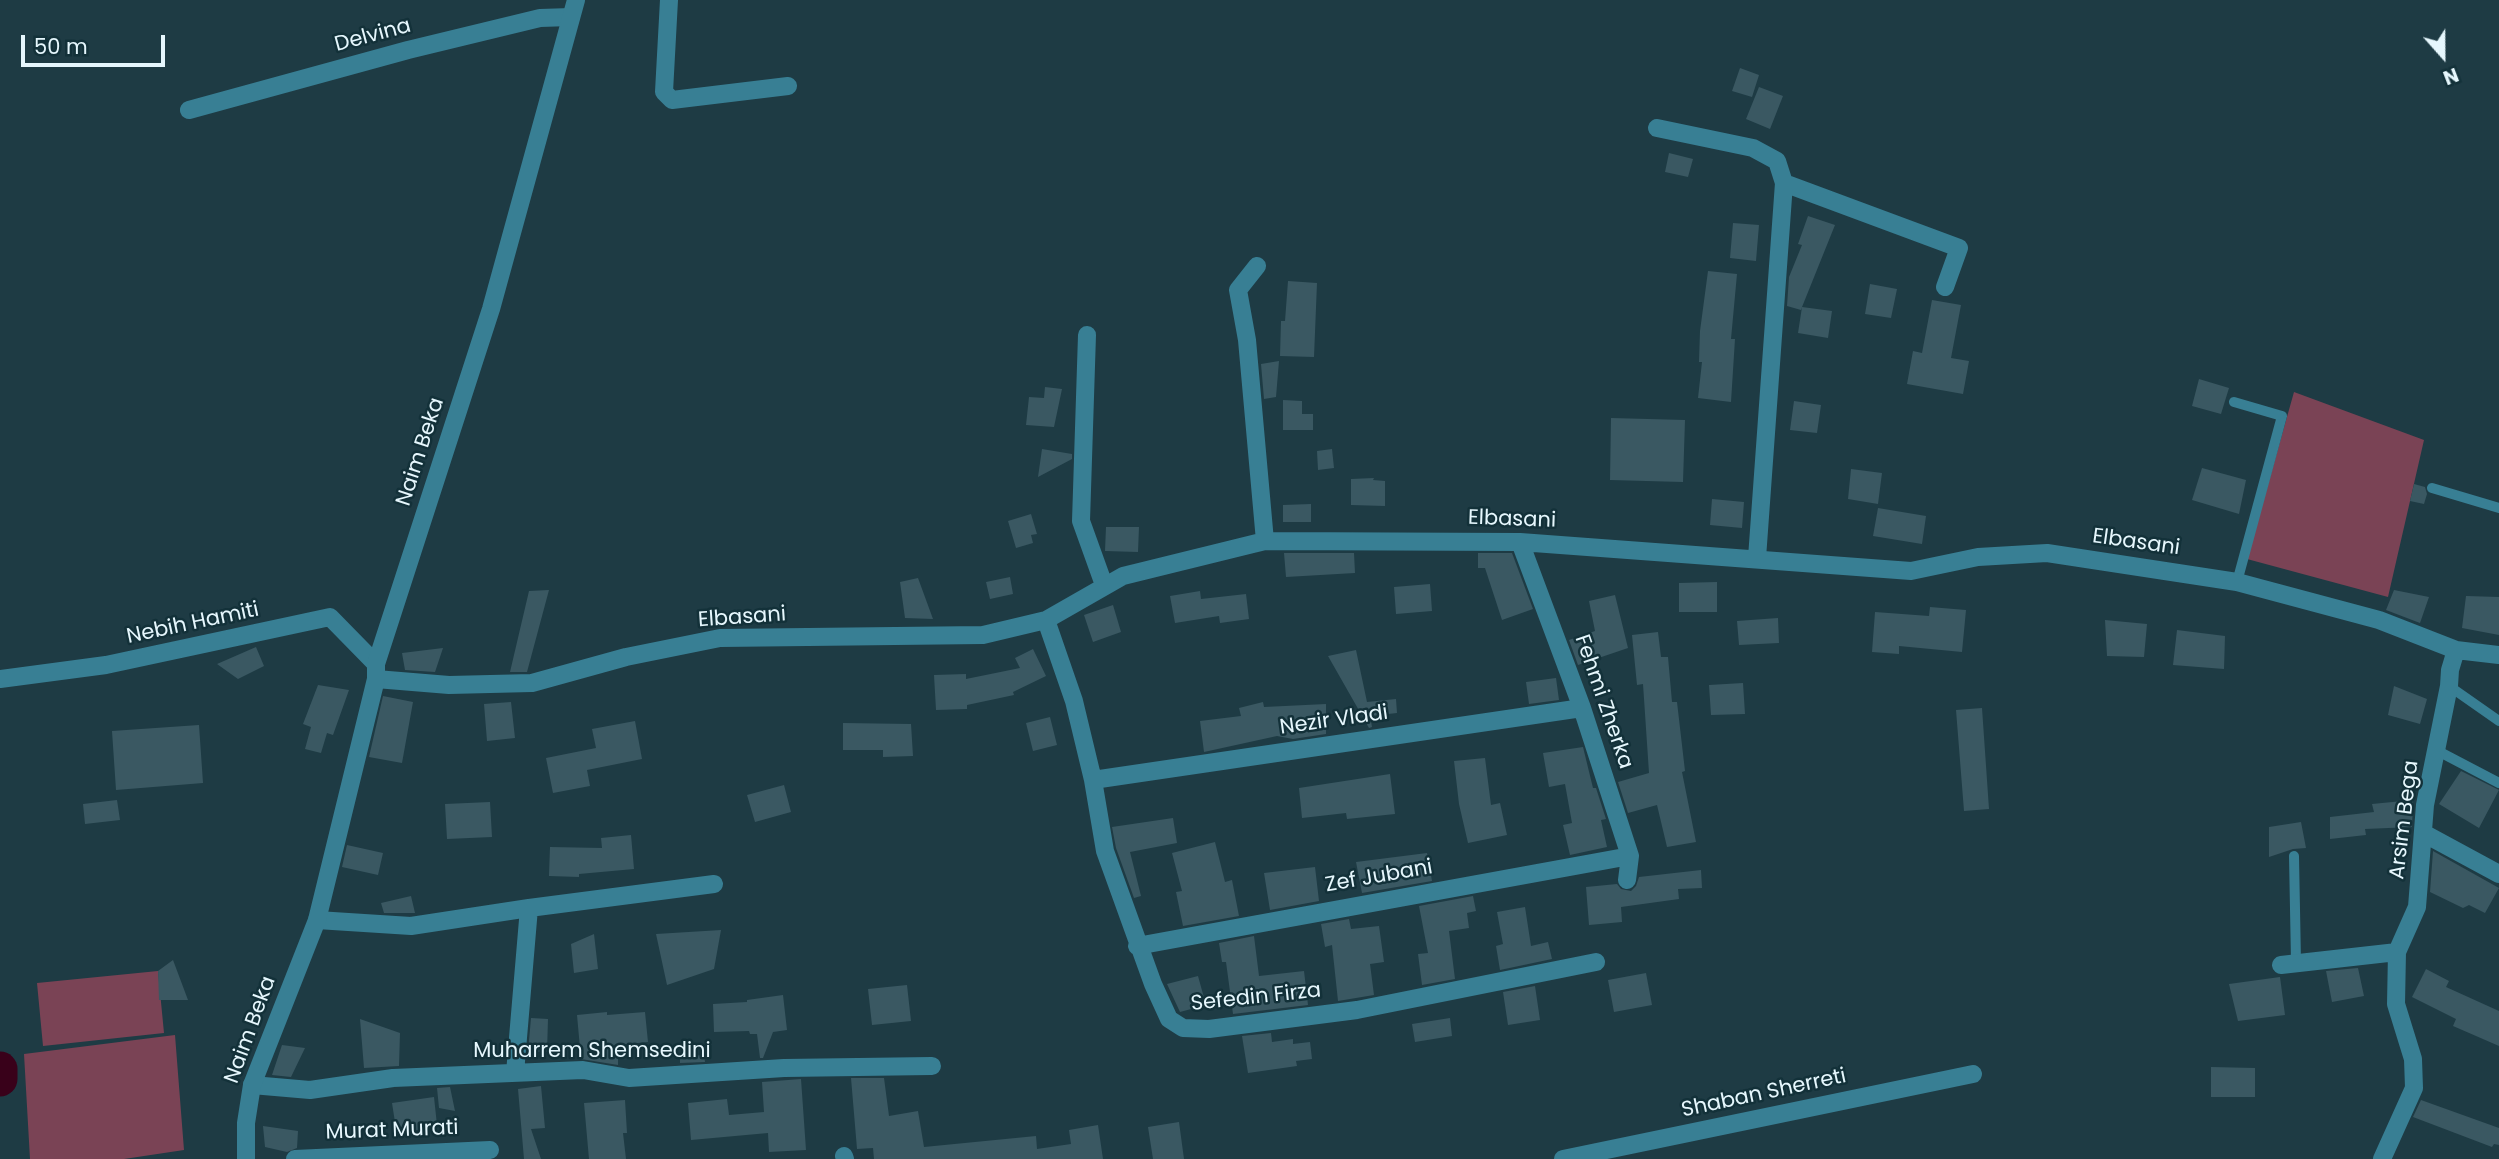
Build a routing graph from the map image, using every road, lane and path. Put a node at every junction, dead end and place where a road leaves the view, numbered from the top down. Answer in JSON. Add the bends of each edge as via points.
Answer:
{"nodes":[{"id":1,"x":669,"y":0,"type":"edge"},
{"id":2,"x":573,"y":8,"type":"edge"},
{"id":3,"x":788,"y":86,"type":"dead end"},
{"id":4,"x":189,"y":110,"type":"dead end"},
{"id":5,"x":1657,"y":128,"type":"dead end"},
{"id":6,"x":1784,"y":183,"type":"junction"},
{"id":7,"x":1257,"y":266,"type":"dead end"},
{"id":8,"x":1945,"y":287,"type":"dead end"},
{"id":9,"x":1087,"y":335,"type":"dead end"},
{"id":10,"x":2234,"y":402,"type":"dead end"},
{"id":11,"x":2432,"y":488,"type":"dead end"},
{"id":12,"x":2499,"y":508,"type":"edge"},
{"id":13,"x":1265,"y":541,"type":"junction"},
{"id":14,"x":1520,"y":542,"type":"junction"},
{"id":15,"x":1757,"y":558,"type":"junction"},
{"id":16,"x":2237,"y":582,"type":"junction"},
{"id":17,"x":1104,"y":585,"type":"junction"},
{"id":18,"x":1046,"y":620,"type":"junction"},
{"id":19,"x":2456,"y":650,"type":"junction"},
{"id":20,"x":2499,"y":655,"type":"edge"},
{"id":21,"x":376,"y":672,"type":"junction"},
{"id":22,"x":0,"y":680,"type":"edge"},
{"id":23,"x":2449,"y":686,"type":"junction"},
{"id":24,"x":1582,"y":708,"type":"junction"},
{"id":25,"x":2499,"y":721,"type":"edge"},
{"id":26,"x":2436,"y":750,"type":"junction"},
{"id":27,"x":1093,"y":780,"type":"junction"},
{"id":28,"x":2499,"y":783,"type":"edge"},
{"id":29,"x":2425,"y":834,"type":"junction"},
{"id":30,"x":1630,"y":856,"type":"junction"},
{"id":31,"x":2294,"y":856,"type":"dead end"},
{"id":32,"x":2499,"y":874,"type":"edge"},
{"id":33,"x":1627,"y":880,"type":"dead end"},
{"id":34,"x":714,"y":884,"type":"dead end"},
{"id":35,"x":529,"y":908,"type":"junction"},
{"id":36,"x":317,"y":920,"type":"junction"},
{"id":37,"x":1137,"y":946,"type":"junction"},
{"id":38,"x":2397,"y":952,"type":"junction"},
{"id":39,"x":1596,"y":962,"type":"dead end"},
{"id":40,"x":2289,"y":964,"type":"joint"},
{"id":41,"x":932,"y":1066,"type":"dead end"},
{"id":42,"x":515,"y":1073,"type":"junction"},
{"id":43,"x":1973,"y":1074,"type":"dead end"},
{"id":44,"x":252,"y":1085,"type":"junction"},
{"id":45,"x":490,"y":1150,"type":"dead end"},
{"id":46,"x":246,"y":1159,"type":"edge"},
{"id":47,"x":295,"y":1159,"type":"edge"},
{"id":48,"x":1563,"y":1159,"type":"edge"},
{"id":49,"x":2382,"y":1159,"type":"edge"}],
"edges":[{"from":1,"to":3,"type":"street","via":[[664,92],[672,100]]},
{"from":2,"to":4,"type":"street","name":"Delvina"},
{"from":2,"to":21,"type":"street","name":"Naim Beka","via":[[491,309]]},
{"from":5,"to":6,"type":"street","via":[[1753,148],[1777,161]]},
{"from":6,"to":8,"type":"street","via":[[1959,248]]},
{"from":6,"to":15,"type":"street"},
{"from":7,"to":13,"type":"street","via":[[1238,290],[1247,340]]},
{"from":9,"to":17,"type":"street","via":[[1081,522]]},
{"from":10,"to":16,"type":"lane","via":[[2282,416]]},
{"from":11,"to":12,"type":"lane"},
{"from":13,"to":14,"type":"street","name":"Elbasani"},
{"from":13,"to":17,"type":"street","name":"Elbasani","via":[[1173,562]]},
{"from":14,"to":15,"type":"street","name":"Elbasani"},
{"from":14,"to":24,"type":"street","name":"Fehmi Zherka"},
{"from":15,"to":16,"type":"street","name":"Elbasani","via":[[1911,570],[1979,557],[2046,553]]},
{"from":16,"to":19,"type":"street","name":"Elbasani","via":[[2379,620]]},
{"from":17,"to":18,"type":"street","name":"Elbasani"},
{"from":18,"to":21,"type":"street","name":"Elbasani","via":[[982,635],[720,638],[532,683],[449,685]]},
{"from":18,"to":27,"type":"street","name":"Sefedin Firza","via":[[1074,701]]},
{"from":19,"to":20,"type":"street","name":"Elbasani"},
{"from":19,"to":23,"type":"street","name":"Arsim Bega"},
{"from":21,"to":22,"type":"street","name":"Nebih Hamiti","via":[[330,617],[106,665]]},
{"from":21,"to":36,"type":"street","name":"Naim Beka"},
{"from":23,"to":25,"type":"lane"},
{"from":23,"to":26,"type":"street","name":"Arsim Bega"},
{"from":24,"to":27,"type":"street","name":"Nezir Vladi"},
{"from":24,"to":30,"type":"street","name":"Fehmi Zherka"},
{"from":26,"to":28,"type":"lane"},
{"from":26,"to":29,"type":"street","name":"Arsim Bega","via":[[2425,805]]},
{"from":27,"to":37,"type":"street","name":"Sefedin Firza","via":[[1105,852]]},
{"from":29,"to":32,"type":"street"},
{"from":29,"to":38,"type":"street","name":"Arsim Bega","via":[[2417,907]]},
{"from":30,"to":33,"type":"street","name":"Fehmi Zherka"},
{"from":30,"to":37,"type":"street","name":"Zef Jubani"},
{"from":31,"to":40,"type":"lane"},
{"from":34,"to":35,"type":"street"},
{"from":35,"to":36,"type":"street","via":[[411,926]]},
{"from":35,"to":42,"type":"street"},
{"from":36,"to":44,"type":"street","name":"Naim Beka"},
{"from":37,"to":39,"type":"street","name":"Sefedin Firza","via":[[1169,1018],[1183,1028],[1209,1029],[1357,1010]]},
{"from":38,"to":40,"type":"street"},
{"from":38,"to":49,"type":"street","name":"Arsim Bega","via":[[2396,1004],[2413,1059],[2414,1088]]},
{"from":41,"to":42,"type":"street","name":"Muharrem Shemsedini","via":[[784,1068],[629,1078],[583,1070]]},
{"from":42,"to":44,"type":"street","name":"Muharrem Shemsedini","via":[[393,1078],[310,1090]]},
{"from":43,"to":48,"type":"street","name":"Shaban Sherreti"},
{"from":44,"to":46,"type":"street","name":"Naim Beka"},
{"from":45,"to":47,"type":"street","name":"Murat Murati"}]}
